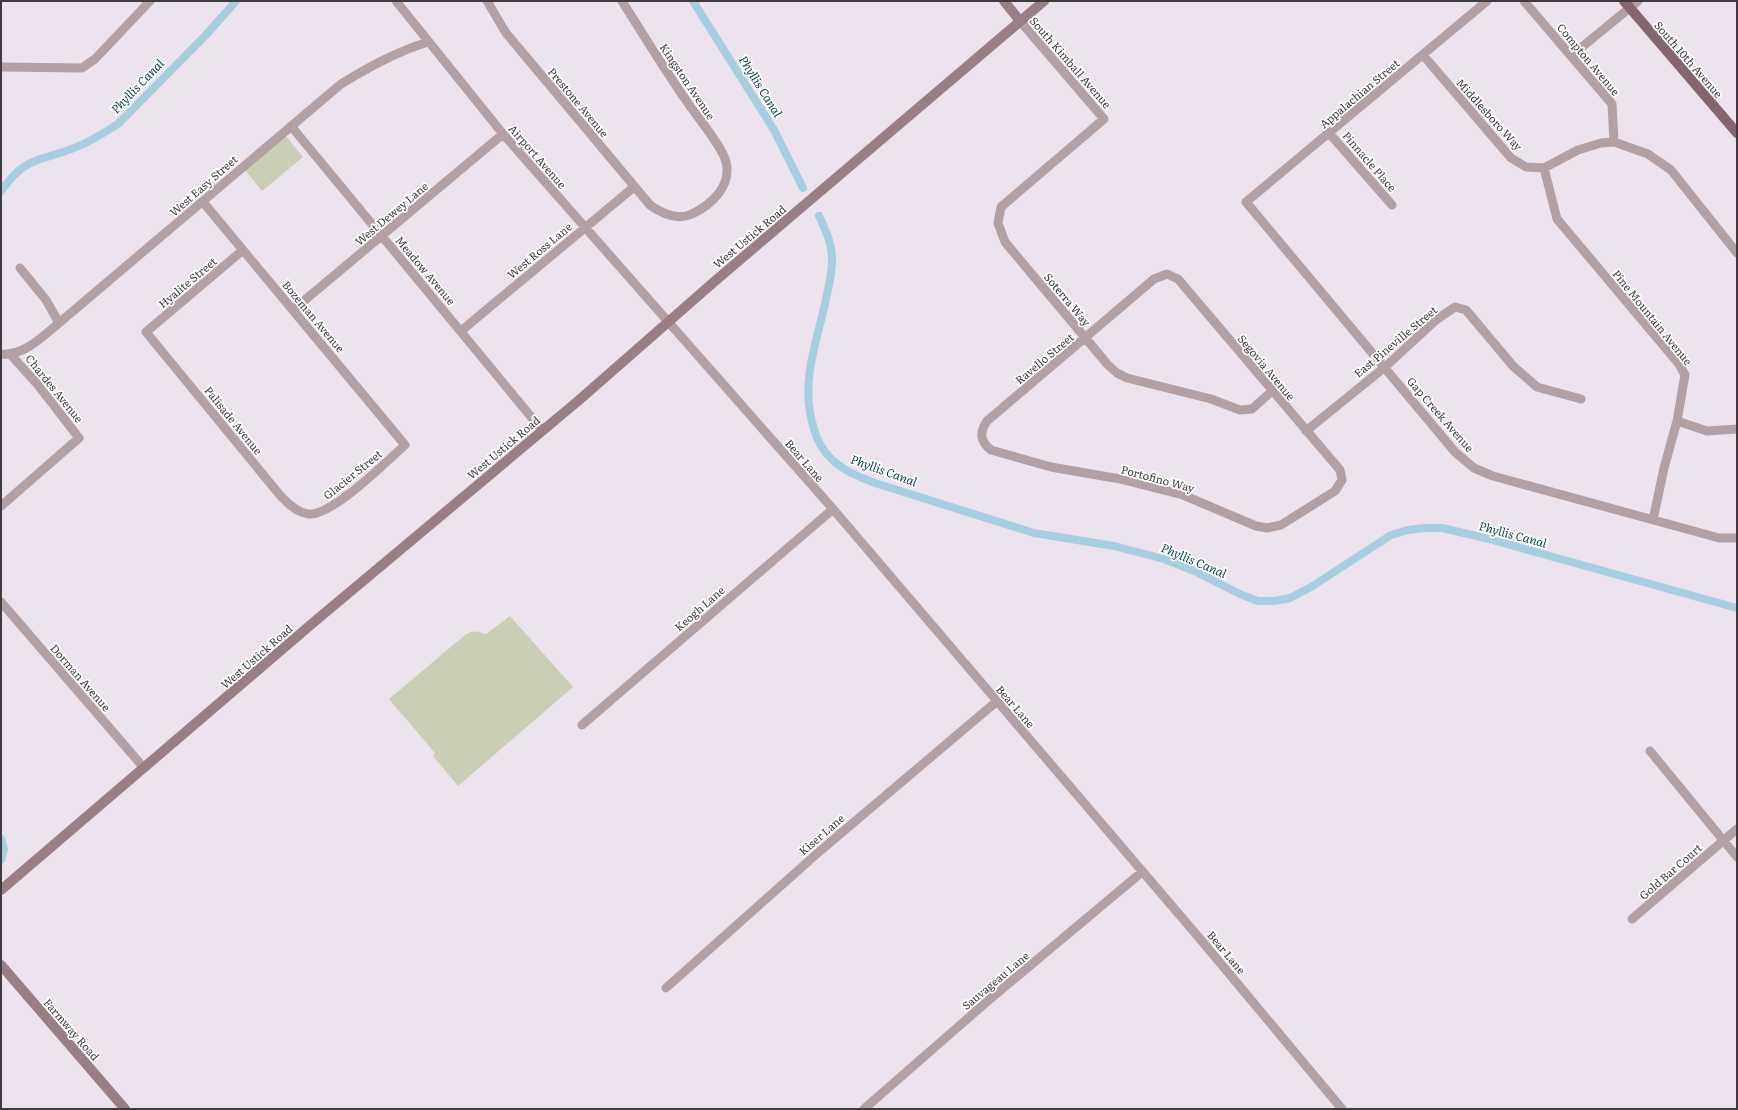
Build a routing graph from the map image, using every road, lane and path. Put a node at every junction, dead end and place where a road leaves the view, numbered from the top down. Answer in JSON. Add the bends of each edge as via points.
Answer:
{"nodes":[{"id":1,"x":396,"y":1,"type":"edge"},
{"id":2,"x":487,"y":1,"type":"edge"},
{"id":3,"x":622,"y":1,"type":"edge"},
{"id":4,"x":1004,"y":1,"type":"edge"},
{"id":5,"x":1044,"y":1,"type":"edge"},
{"id":6,"x":1487,"y":1,"type":"edge"},
{"id":7,"x":1524,"y":1,"type":"edge"},
{"id":8,"x":1638,"y":1,"type":"edge"},
{"id":9,"x":148,"y":2,"type":"edge"},
{"id":10,"x":1627,"y":4,"type":"edge"},
{"id":11,"x":1020,"y":21,"type":"junction"},
{"id":12,"x":428,"y":42,"type":"junction"},
{"id":13,"x":1423,"y":55,"type":"junction"},
{"id":14,"x":1571,"y":56,"type":"junction"},
{"id":15,"x":1,"y":67,"type":"edge"},
{"id":16,"x":1104,"y":119,"type":"joint"},
{"id":17,"x":291,"y":126,"type":"junction"},
{"id":18,"x":1330,"y":133,"type":"junction"},
{"id":19,"x":1737,"y":133,"type":"edge"},
{"id":20,"x":503,"y":134,"type":"junction"},
{"id":21,"x":1614,"y":142,"type":"junction"},
{"id":22,"x":1544,"y":168,"type":"junction"},
{"id":23,"x":634,"y":187,"type":"junction"},
{"id":24,"x":203,"y":202,"type":"junction"},
{"id":25,"x":1246,"y":202,"type":"joint"},
{"id":26,"x":1392,"y":205,"type":"dead end"},
{"id":27,"x":660,"y":212,"type":"joint"},
{"id":28,"x":585,"y":227,"type":"junction"},
{"id":29,"x":382,"y":236,"type":"junction"},
{"id":30,"x":243,"y":250,"type":"junction"},
{"id":31,"x":1737,"y":254,"type":"edge"},
{"id":32,"x":20,"y":268,"type":"dead end"},
{"id":33,"x":1167,"y":274,"type":"joint"},
{"id":34,"x":293,"y":310,"type":"junction"},
{"id":35,"x":668,"y":322,"type":"junction"},
{"id":36,"x":59,"y":323,"type":"junction"},
{"id":37,"x":461,"y":331,"type":"junction"},
{"id":38,"x":146,"y":332,"type":"joint"},
{"id":39,"x":1085,"y":339,"type":"junction"},
{"id":40,"x":1,"y":354,"type":"edge"},
{"id":41,"x":11,"y":355,"type":"junction"},
{"id":42,"x":1385,"y":367,"type":"junction"},
{"id":43,"x":1272,"y":391,"type":"junction"},
{"id":44,"x":1581,"y":399,"type":"dead end"},
{"id":45,"x":1677,"y":421,"type":"junction"},
{"id":46,"x":1737,"y":429,"type":"edge"},
{"id":47,"x":542,"y":430,"type":"junction"},
{"id":48,"x":1306,"y":431,"type":"junction"},
{"id":49,"x":981,"y":436,"type":"joint"},
{"id":50,"x":405,"y":445,"type":"joint"},
{"id":51,"x":1342,"y":480,"type":"joint"},
{"id":52,"x":1,"y":506,"type":"edge"},
{"id":53,"x":832,"y":509,"type":"junction"},
{"id":54,"x":310,"y":514,"type":"joint"},
{"id":55,"x":1653,"y":520,"type":"junction"},
{"id":56,"x":1737,"y":538,"type":"edge"},
{"id":57,"x":1,"y":602,"type":"edge"},
{"id":58,"x":996,"y":702,"type":"junction"},
{"id":59,"x":582,"y":725,"type":"dead end"},
{"id":60,"x":1650,"y":751,"type":"dead end"},
{"id":61,"x":144,"y":768,"type":"junction"},
{"id":62,"x":1737,"y":830,"type":"edge"},
{"id":63,"x":1723,"y":841,"type":"junction"},
{"id":64,"x":1737,"y":857,"type":"edge"},
{"id":65,"x":1142,"y":872,"type":"junction"},
{"id":66,"x":1,"y":890,"type":"edge"},
{"id":67,"x":1632,"y":920,"type":"dead end"},
{"id":68,"x":1,"y":965,"type":"edge"},
{"id":69,"x":666,"y":988,"type":"dead end"},
{"id":70,"x":125,"y":1109,"type":"edge"},
{"id":71,"x":864,"y":1109,"type":"edge"},
{"id":72,"x":1342,"y":1109,"type":"edge"}],
"edges":[{"from":1,"to":12,"type":"street","name":"Airport Avenue"},
{"from":2,"to":23,"type":"street","name":"Prestone Avenue","via":[[506,33]]},
{"from":3,"to":27,"type":"street","name":"Kingston Avenue","via":[[669,76],[720,149],[726,162],[726,178],[720,193],[702,209],[688,216],[673,216]]},
{"from":4,"to":11,"type":"main road","name":"South Kimball Avenue"},
{"from":5,"to":11,"type":"main road","name":"West Ustick Road"},
{"from":6,"to":13,"type":"street","name":"Appalachian Street"},
{"from":7,"to":14,"type":"street","name":"Compton Avenue"},
{"from":8,"to":10,"type":"street"},
{"from":9,"to":15,"type":"street","via":[[95,59],[82,68]]},
{"from":10,"to":14,"type":"street"},
{"from":10,"to":19,"type":"main road","name":"South 10th Avenue"},
{"from":11,"to":16,"type":"street","name":"South Kimball Avenue"},
{"from":11,"to":35,"type":"main road","name":"West Ustick Road"},
{"from":12,"to":17,"type":"street","name":"West Easy Street","via":[[403,50],[370,66],[341,84]]},
{"from":12,"to":20,"type":"street","name":"Airport Avenue"},
{"from":13,"to":18,"type":"street","name":"Appalachian Street"},
{"from":13,"to":22,"type":"street","name":"Middlesboro Way","via":[[1510,158],[1526,167]]},
{"from":14,"to":21,"type":"street","name":"Compton Avenue","via":[[1612,104]]},
{"from":16,"to":39,"type":"street","name":"Soterra Way","via":[[1001,207],[998,223],[1005,242]]},
{"from":17,"to":24,"type":"street","name":"West Easy Street"},
{"from":17,"to":29,"type":"street","name":"Meadow Avenue"},
{"from":18,"to":25,"type":"street","name":"Appalachian Street"},
{"from":18,"to":26,"type":"street","name":"Pinnacle Place"},
{"from":20,"to":28,"type":"street","name":"Airport Avenue"},
{"from":20,"to":29,"type":"street","name":"West Dewey Lane"},
{"from":21,"to":22,"type":"street","via":[[1578,150]]},
{"from":21,"to":31,"type":"street","via":[[1648,154],[1671,170]]},
{"from":22,"to":45,"type":"street","name":"Pine Mountain Avenue","via":[[1556,219],[1679,364],[1685,375]]},
{"from":23,"to":27,"type":"street","name":"Prestone Avenue"},
{"from":23,"to":28,"type":"street","name":"West Ross Lane"},
{"from":24,"to":30,"type":"street","name":"Bozeman Avenue"},
{"from":24,"to":36,"type":"street","name":"West Easy Street"},
{"from":25,"to":42,"type":"street","name":"Gap Creek Avenue"},
{"from":28,"to":35,"type":"street","name":"Airport Avenue"},
{"from":28,"to":37,"type":"street","name":"West Ross Lane"},
{"from":29,"to":34,"type":"street","name":"West Dewey Lane"},
{"from":29,"to":37,"type":"street","name":"Meadow Avenue"},
{"from":30,"to":34,"type":"street","name":"Bozeman Avenue"},
{"from":30,"to":38,"type":"street","name":"Hyalite Street"},
{"from":32,"to":36,"type":"street","via":[[46,300]]},
{"from":33,"to":39,"type":"street","name":"Ravello Street","via":[[1154,279]]},
{"from":33,"to":43,"type":"street","name":"Segovia Avenue","via":[[1178,279]]},
{"from":34,"to":50,"type":"street","name":"Bozeman Avenue"},
{"from":35,"to":47,"type":"main road","name":"West Ustick Road"},
{"from":35,"to":53,"type":"street","name":"Bear Lane"},
{"from":36,"to":41,"type":"street","name":"West Easy Street","via":[[26,349]]},
{"from":37,"to":47,"type":"street","name":"Meadow Avenue"},
{"from":38,"to":54,"type":"street","name":"Palisade Avenue","via":[[279,494],[295,508]]},
{"from":39,"to":43,"type":"street","name":"Soterra Way","via":[[1108,365],[1127,378],[1211,399],[1240,410],[1252,409]]},
{"from":39,"to":49,"type":"street","name":"Ravello Street","via":[[987,421],[982,428]]},
{"from":40,"to":41,"type":"street"},
{"from":41,"to":52,"type":"street","name":"Chardes Avenue","via":[[38,385],[78,438]]},
{"from":42,"to":44,"type":"street","name":"East Pineville Street","via":[[1436,320],[1455,307],[1466,310],[1513,366],[1537,386]]},
{"from":42,"to":48,"type":"street","name":"East Pineville Street"},
{"from":42,"to":55,"type":"street","name":"Gap Creek Avenue","via":[[1455,452],[1474,468],[1493,476]]},
{"from":43,"to":48,"type":"street","name":"Segovia Avenue"},
{"from":45,"to":46,"type":"street","via":[[1707,431]]},
{"from":45,"to":55,"type":"street","name":"Pine Mountain Avenue"},
{"from":47,"to":61,"type":"main road","name":"West Ustick Road"},
{"from":48,"to":51,"type":"street","name":"Segovia Avenue","via":[[1340,470]]},
{"from":49,"to":51,"type":"street","name":"Portofino Way","via":[[984,444],[991,450],[1051,467],[1120,479],[1182,495],[1256,526],[1267,528],[1281,525],[1336,492]]},
{"from":50,"to":54,"type":"street","name":"Glacier Street","via":[[337,504],[322,512]]},
{"from":53,"to":58,"type":"street","name":"Bear Lane"},
{"from":53,"to":59,"type":"street","name":"Keogh Lane"},
{"from":55,"to":56,"type":"street","name":"Gap Creek Avenue","via":[[1719,538]]},
{"from":57,"to":61,"type":"street","name":"Dorman Avenue"},
{"from":58,"to":65,"type":"street","name":"Bear Lane"},
{"from":58,"to":69,"type":"street","name":"Kiser Lane","via":[[844,831]]},
{"from":60,"to":63,"type":"street"},
{"from":61,"to":66,"type":"main road","name":"West Ustick Road"},
{"from":62,"to":63,"type":"street","name":"Gold Bar Court"},
{"from":63,"to":64,"type":"street"},
{"from":63,"to":67,"type":"street","name":"Gold Bar Court"},
{"from":65,"to":71,"type":"street","name":"Sauvageau Lane"},
{"from":65,"to":72,"type":"street","name":"Bear Lane"},
{"from":68,"to":70,"type":"main road","name":"Farmway Road"}]}
